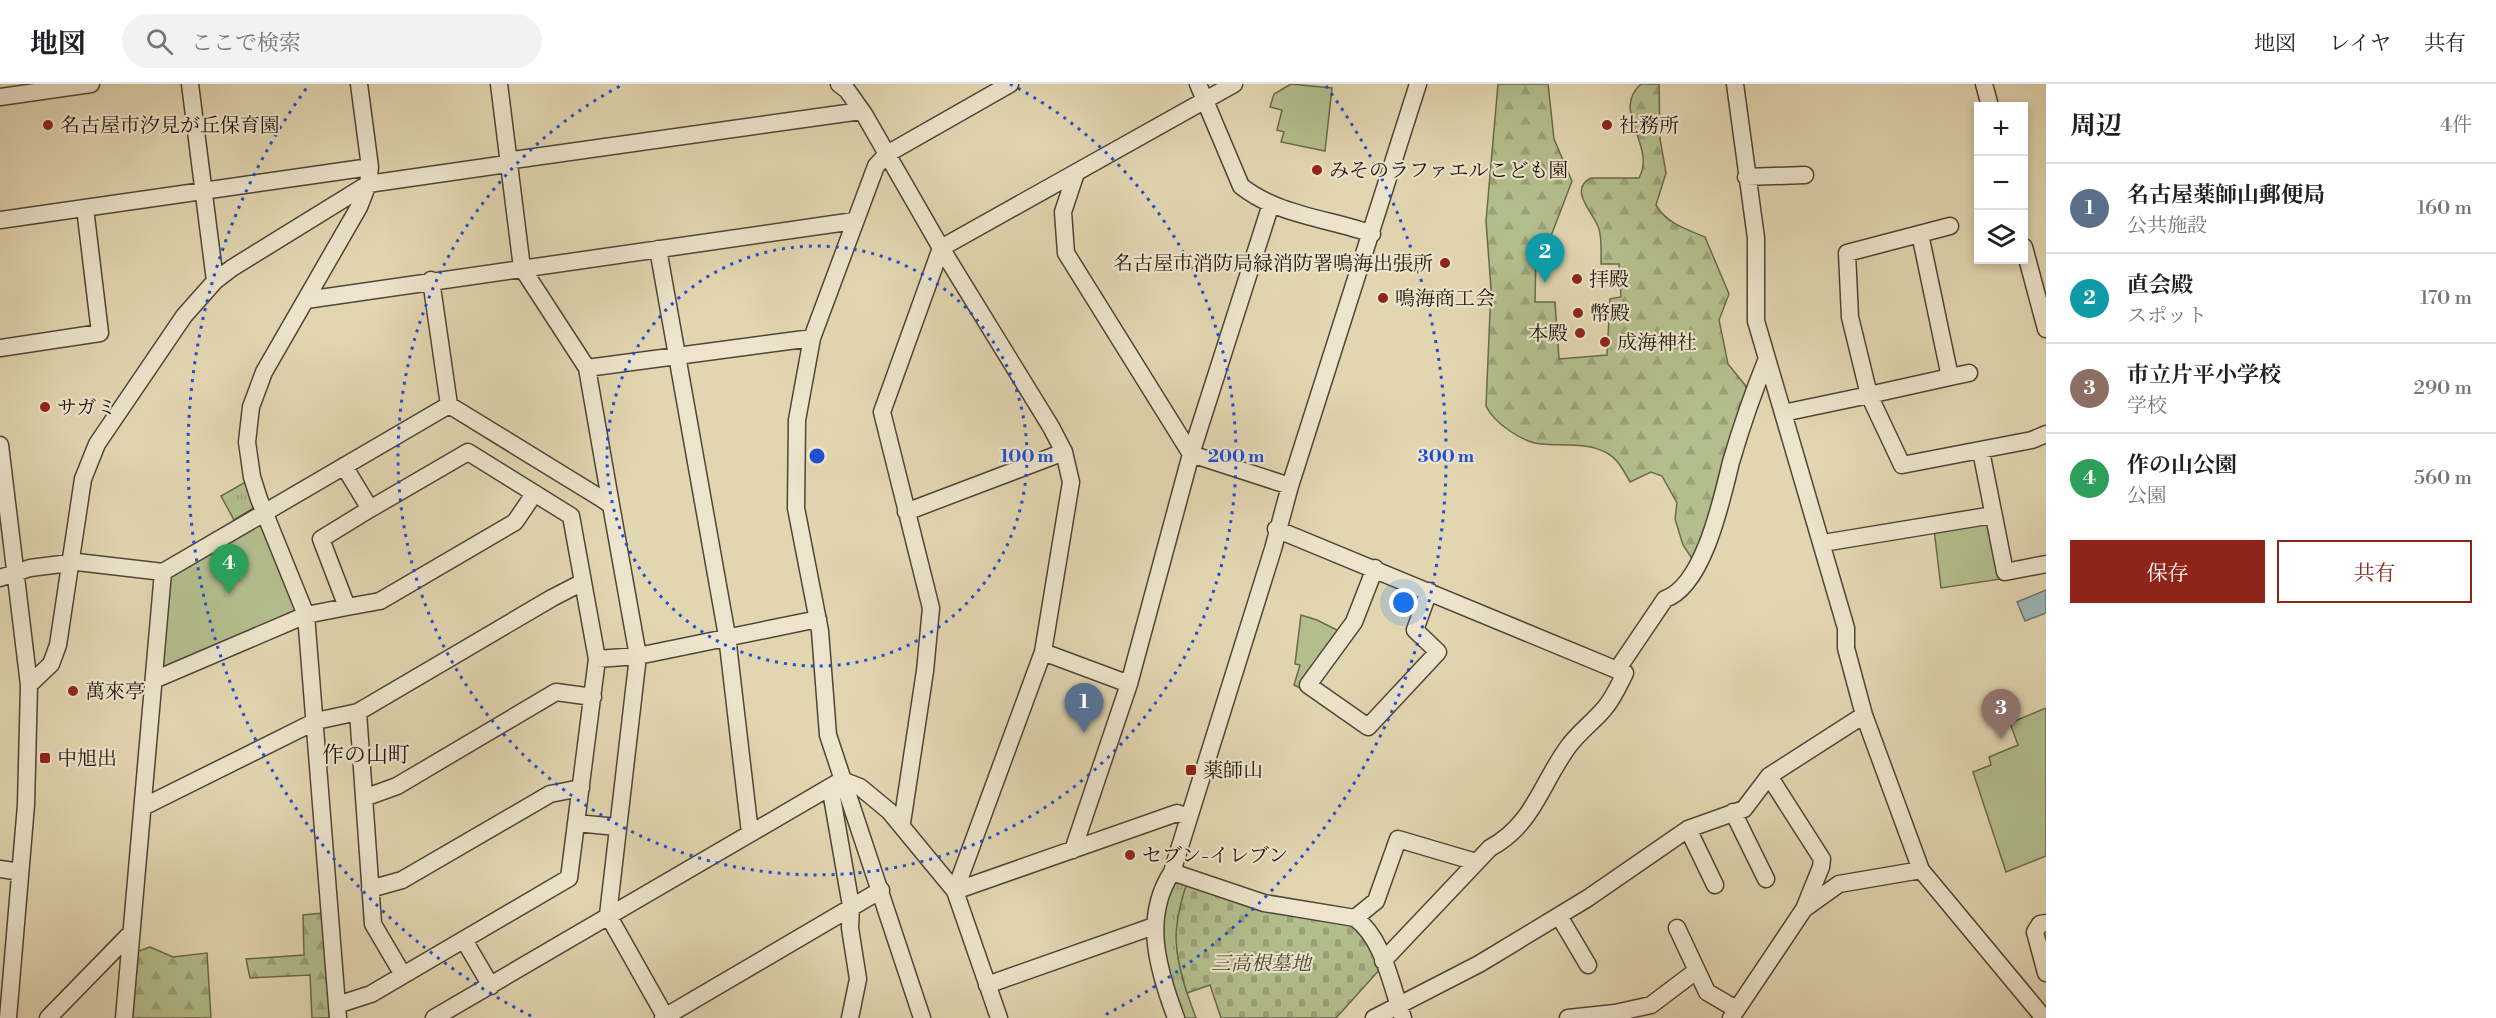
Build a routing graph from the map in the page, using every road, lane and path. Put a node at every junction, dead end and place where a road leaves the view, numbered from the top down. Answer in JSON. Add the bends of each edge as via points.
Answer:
{"nodes":[{"id":1,"x":91,"y":84,"type":"edge"},
{"id":2,"x":190,"y":84,"type":"edge"},
{"id":3,"x":359,"y":84,"type":"edge"},
{"id":4,"x":499,"y":84,"type":"edge"},
{"id":5,"x":839,"y":84,"type":"edge"},
{"id":6,"x":1010,"y":84,"type":"edge"},
{"id":7,"x":1198,"y":84,"type":"edge"},
{"id":8,"x":1234,"y":84,"type":"edge"},
{"id":9,"x":1418,"y":84,"type":"edge"},
{"id":10,"x":1736,"y":84,"type":"edge"},
{"id":11,"x":1984,"y":84,"type":"edge"},
{"id":12,"x":0,"y":97,"type":"edge"},
{"id":13,"x":1203,"y":102,"type":"junction"},
{"id":14,"x":1989,"y":102,"type":"edge"},
{"id":15,"x":861,"y":111,"type":"junction"},
{"id":16,"x":887,"y":154,"type":"junction"},
{"id":17,"x":507,"y":164,"type":"junction"},
{"id":18,"x":370,"y":167,"type":"junction"},
{"id":19,"x":1076,"y":174,"type":"junction"},
{"id":20,"x":1805,"y":175,"type":"dead end"},
{"id":21,"x":1746,"y":177,"type":"junction"},
{"id":22,"x":368,"y":184,"type":"junction"},
{"id":23,"x":203,"y":192,"type":"junction"},
{"id":24,"x":1272,"y":204,"type":"junction"},
{"id":25,"x":85,"y":208,"type":"junction"},
{"id":26,"x":0,"y":220,"type":"edge"},
{"id":27,"x":854,"y":221,"type":"junction"},
{"id":28,"x":1950,"y":226,"type":"dead end"},
{"id":29,"x":1372,"y":234,"type":"junction"},
{"id":30,"x":1920,"y":234,"type":"junction"},
{"id":31,"x":941,"y":248,"type":"junction"},
{"id":32,"x":658,"y":249,"type":"junction"},
{"id":33,"x":2028,"y":262,"type":"edge"},
{"id":34,"x":522,"y":268,"type":"junction"},
{"id":35,"x":430,"y":280,"type":"junction"},
{"id":36,"x":215,"y":281,"type":"junction"},
{"id":37,"x":306,"y":300,"type":"junction"},
{"id":38,"x":2046,"y":329,"type":"edge"},
{"id":39,"x":812,"y":338,"type":"junction"},
{"id":40,"x":0,"y":348,"type":"edge"},
{"id":41,"x":677,"y":354,"type":"junction"},
{"id":42,"x":1766,"y":361,"type":"junction"},
{"id":43,"x":587,"y":368,"type":"junction"},
{"id":44,"x":1969,"y":373,"type":"dead end"},
{"id":45,"x":1950,"y":377,"type":"junction"},
{"id":46,"x":1869,"y":395,"type":"junction"},
{"id":47,"x":449,"y":405,"type":"junction"},
{"id":48,"x":1783,"y":413,"type":"junction"},
{"id":49,"x":2046,"y":434,"type":"edge"},
{"id":50,"x":1981,"y":451,"type":"junction"},
{"id":51,"x":1064,"y":452,"type":"junction"},
{"id":52,"x":1191,"y":454,"type":"junction"},
{"id":53,"x":1,"y":457,"type":"edge"},
{"id":54,"x":344,"y":466,"type":"junction"},
{"id":55,"x":1290,"y":486,"type":"junction"},
{"id":56,"x":534,"y":494,"type":"junction"},
{"id":57,"x":611,"y":505,"type":"junction"},
{"id":58,"x":370,"y":509,"type":"junction"},
{"id":59,"x":906,"y":512,"type":"junction"},
{"id":60,"x":265,"y":514,"type":"junction"},
{"id":61,"x":1993,"y":515,"type":"junction"},
{"id":62,"x":1276,"y":529,"type":"junction"},
{"id":63,"x":1823,"y":543,"type":"junction"},
{"id":64,"x":70,"y":564,"type":"junction"},
{"id":65,"x":2046,"y":564,"type":"edge"},
{"id":66,"x":1375,"y":568,"type":"junction"},
{"id":67,"x":17,"y":572,"type":"junction"},
{"id":68,"x":163,"y":572,"type":"junction"},
{"id":69,"x":0,"y":578,"type":"edge"},
{"id":70,"x":584,"y":582,"type":"junction"},
{"id":71,"x":1429,"y":591,"type":"junction"},
{"id":72,"x":347,"y":607,"type":"junction"},
{"id":73,"x":306,"y":615,"type":"junction"},
{"id":74,"x":818,"y":619,"type":"junction"},
{"id":75,"x":727,"y":636,"type":"junction"},
{"id":76,"x":1043,"y":652,"type":"junction"},
{"id":77,"x":638,"y":656,"type":"junction"},
{"id":78,"x":597,"y":659,"type":"junction"},
{"id":79,"x":1617,"y":670,"type":"junction"},
{"id":80,"x":154,"y":680,"type":"junction"},
{"id":81,"x":1129,"y":684,"type":"junction"},
{"id":82,"x":29,"y":685,"type":"junction"},
{"id":83,"x":592,"y":697,"type":"junction"},
{"id":84,"x":358,"y":712,"type":"junction"},
{"id":85,"x":1864,"y":715,"type":"junction"},
{"id":86,"x":316,"y":721,"type":"junction"},
{"id":87,"x":1769,"y":776,"type":"junction"},
{"id":88,"x":842,"y":780,"type":"junction"},
{"id":89,"x":581,"y":788,"type":"junction"},
{"id":90,"x":364,"y":798,"type":"junction"},
{"id":91,"x":142,"y":807,"type":"junction"},
{"id":92,"x":1733,"y":812,"type":"junction"},
{"id":93,"x":1189,"y":817,"type":"junction"},
{"id":94,"x":902,"y":823,"type":"junction"},
{"id":95,"x":576,"y":824,"type":"junction"},
{"id":96,"x":617,"y":827,"type":"junction"},
{"id":97,"x":1688,"y":830,"type":"junction"},
{"id":98,"x":750,"y":833,"type":"junction"},
{"id":99,"x":1072,"y":850,"type":"junction"},
{"id":100,"x":1476,"y":862,"type":"junction"},
{"id":101,"x":0,"y":869,"type":"edge"},
{"id":102,"x":1921,"y":870,"type":"junction"},
{"id":103,"x":20,"y":872,"type":"junction"},
{"id":104,"x":1172,"y":872,"type":"junction"},
{"id":105,"x":1766,"y":879,"type":"dead end"},
{"id":106,"x":1715,"y":885,"type":"dead end"},
{"id":107,"x":370,"y":890,"type":"junction"},
{"id":108,"x":881,"y":890,"type":"junction"},
{"id":109,"x":955,"y":891,"type":"junction"},
{"id":110,"x":851,"y":906,"type":"junction"},
{"id":111,"x":1804,"y":909,"type":"junction"},
{"id":112,"x":608,"y":915,"type":"junction"},
{"id":113,"x":1559,"y":916,"type":"junction"},
{"id":114,"x":1355,"y":918,"type":"junction"},
{"id":115,"x":2046,"y":922,"type":"edge"},
{"id":116,"x":1154,"y":926,"type":"junction"},
{"id":117,"x":1677,"y":928,"type":"dead end"},
{"id":118,"x":132,"y":933,"type":"junction"},
{"id":119,"x":464,"y":940,"type":"junction"},
{"id":120,"x":1383,"y":961,"type":"junction"},
{"id":121,"x":1588,"y":965,"type":"dead end"},
{"id":122,"x":1696,"y":971,"type":"junction"},
{"id":123,"x":2046,"y":973,"type":"edge"},
{"id":124,"x":403,"y":975,"type":"junction"},
{"id":125,"x":987,"y":985,"type":"junction"},
{"id":126,"x":491,"y":986,"type":"junction"},
{"id":127,"x":2040,"y":1000,"type":"edge"},
{"id":128,"x":337,"y":1012,"type":"edge"},
{"id":129,"x":1400,"y":1012,"type":"edge"},
{"id":130,"x":1733,"y":1014,"type":"edge"},
{"id":131,"x":1616,"y":1016,"type":"edge"},
{"id":132,"x":8,"y":1018,"type":"edge"},
{"id":133,"x":48,"y":1018,"type":"edge"},
{"id":134,"x":124,"y":1018,"type":"edge"},
{"id":135,"x":434,"y":1018,"type":"edge"},
{"id":136,"x":665,"y":1018,"type":"edge"},
{"id":137,"x":850,"y":1018,"type":"edge"},
{"id":138,"x":922,"y":1018,"type":"edge"},
{"id":139,"x":999,"y":1018,"type":"edge"},
{"id":140,"x":1176,"y":1018,"type":"edge"},
{"id":141,"x":1374,"y":1018,"type":"edge"},
{"id":142,"x":1569,"y":1018,"type":"edge"},
{"id":143,"x":2044,"y":1018,"type":"edge"}],
"edges":[{"from":1,"to":12,"type":"street"},
{"from":2,"to":23,"type":"street"},
{"from":3,"to":18,"type":"street"},
{"from":4,"to":17,"type":"street"},
{"from":5,"to":15,"type":"street"},
{"from":6,"to":16,"type":"street"},
{"from":7,"to":13,"type":"street"},
{"from":8,"to":13,"type":"street"},
{"from":9,"to":29,"type":"street"},
{"from":10,"to":21,"type":"street"},
{"from":11,"to":14,"type":"street"},
{"from":13,"to":19,"type":"street"},
{"from":13,"to":24,"type":"street","via":[[1241,186]]},
{"from":15,"to":16,"type":"street"},
{"from":15,"to":17,"type":"street","via":[[513,160]]},
{"from":16,"to":27,"type":"street","via":[[876,166]]},
{"from":16,"to":31,"type":"street"},
{"from":17,"to":22,"type":"street"},
{"from":17,"to":34,"type":"street"},
{"from":18,"to":22,"type":"street"},
{"from":18,"to":23,"type":"street"},
{"from":19,"to":31,"type":"street"},
{"from":19,"to":52,"type":"street","via":[[1063,212],[1066,253]]},
{"from":20,"to":21,"type":"street"},
{"from":21,"to":42,"type":"street","via":[[1758,259],[1756,321]]},
{"from":22,"to":36,"type":"street"},
{"from":22,"to":37,"type":"street"},
{"from":23,"to":25,"type":"street"},
{"from":23,"to":36,"type":"street"},
{"from":24,"to":29,"type":"street"},
{"from":24,"to":52,"type":"street"},
{"from":25,"to":26,"type":"street"},
{"from":25,"to":40,"type":"street","via":[[100,333]]},
{"from":27,"to":32,"type":"street"},
{"from":27,"to":39,"type":"street"},
{"from":28,"to":30,"type":"street"},
{"from":29,"to":55,"type":"street"},
{"from":30,"to":45,"type":"street"},
{"from":30,"to":46,"type":"street","via":[[1847,253],[1850,317]]},
{"from":31,"to":51,"type":"street"},
{"from":31,"to":59,"type":"street","via":[[882,412]]},
{"from":32,"to":34,"type":"street"},
{"from":32,"to":41,"type":"street"},
{"from":33,"to":38,"type":"street"},
{"from":34,"to":35,"type":"street"},
{"from":34,"to":43,"type":"street"},
{"from":35,"to":37,"type":"street"},
{"from":35,"to":47,"type":"street"},
{"from":36,"to":64,"type":"street","via":[[184,316],[97,444],[83,479]]},
{"from":37,"to":60,"type":"street","via":[[264,372],[251,407],[249,458]]},
{"from":39,"to":41,"type":"street"},
{"from":39,"to":74,"type":"street","via":[[797,420],[796,508]]},
{"from":41,"to":43,"type":"street"},
{"from":41,"to":75,"type":"street"},
{"from":42,"to":48,"type":"street"},
{"from":42,"to":79,"type":"street","via":[[1731,462],[1712,535],[1687,581],[1675,596],[1665,599]]},
{"from":43,"to":57,"type":"street"},
{"from":44,"to":45,"type":"street"},
{"from":45,"to":46,"type":"street"},
{"from":46,"to":48,"type":"street"},
{"from":46,"to":50,"type":"street","via":[[1902,465]]},
{"from":47,"to":54,"type":"street"},
{"from":47,"to":57,"type":"street"},
{"from":48,"to":63,"type":"street"},
{"from":49,"to":50,"type":"street"},
{"from":50,"to":61,"type":"street"},
{"from":51,"to":59,"type":"street"},
{"from":51,"to":76,"type":"street","via":[[1071,482]]},
{"from":52,"to":55,"type":"street"},
{"from":52,"to":81,"type":"street"},
{"from":53,"to":67,"type":"street"},
{"from":54,"to":58,"type":"street"},
{"from":54,"to":60,"type":"street"},
{"from":55,"to":62,"type":"street"},
{"from":56,"to":58,"type":"street","via":[[468,452]]},
{"from":56,"to":70,"type":"street","via":[[571,516]]},
{"from":56,"to":72,"type":"street","via":[[515,522],[380,600]]},
{"from":57,"to":77,"type":"street"},
{"from":58,"to":72,"type":"street","via":[[321,539]]},
{"from":59,"to":94,"type":"street","via":[[931,608]]},
{"from":60,"to":68,"type":"street"},
{"from":60,"to":73,"type":"street"},
{"from":61,"to":63,"type":"street"},
{"from":61,"to":65,"type":"street","via":[[2005,572]]},
{"from":62,"to":66,"type":"street"},
{"from":62,"to":93,"type":"street"},
{"from":63,"to":85,"type":"street"},
{"from":64,"to":67,"type":"street"},
{"from":64,"to":68,"type":"street"},
{"from":64,"to":82,"type":"street","via":[[55,656]]},
{"from":66,"to":71,"type":"street"},
{"from":66,"to":71,"type":"street","via":[[1354,622],[1308,685],[1368,727],[1438,652],[1415,630]]},
{"from":67,"to":69,"type":"street"},
{"from":67,"to":82,"type":"street"},
{"from":68,"to":80,"type":"street"},
{"from":70,"to":78,"type":"street"},
{"from":70,"to":84,"type":"street"},
{"from":71,"to":79,"type":"street"},
{"from":72,"to":73,"type":"street"},
{"from":73,"to":80,"type":"street"},
{"from":73,"to":86,"type":"street"},
{"from":74,"to":75,"type":"street"},
{"from":74,"to":88,"type":"street","via":[[828,735]]},
{"from":75,"to":77,"type":"street"},
{"from":75,"to":98,"type":"street"},
{"from":76,"to":81,"type":"street"},
{"from":76,"to":109,"type":"street"},
{"from":77,"to":78,"type":"street"},
{"from":77,"to":96,"type":"street"},
{"from":78,"to":83,"type":"street"},
{"from":79,"to":100,"type":"street","via":[[1625,673],[1605,708],[1570,744],[1542,795],[1509,838],[1490,848]]},
{"from":80,"to":91,"type":"street"},
{"from":81,"to":99,"type":"street"},
{"from":82,"to":103,"type":"street"},
{"from":83,"to":89,"type":"street"},
{"from":83,"to":90,"type":"street","via":[[556,692],[397,786]]},
{"from":84,"to":86,"type":"street"},
{"from":84,"to":90,"type":"street"},
{"from":85,"to":87,"type":"street"},
{"from":85,"to":102,"type":"street"},
{"from":86,"to":91,"type":"street"},
{"from":86,"to":128,"type":"street"},
{"from":87,"to":92,"type":"street","via":[[1744,809]]},
{"from":87,"to":111,"type":"street","via":[[1822,859]]},
{"from":88,"to":94,"type":"street","via":[[860,787]]},
{"from":88,"to":98,"type":"street"},
{"from":88,"to":108,"type":"street"},
{"from":88,"to":110,"type":"street","via":[[832,797]]},
{"from":89,"to":95,"type":"street"},
{"from":89,"to":107,"type":"street","via":[[550,794],[402,880]]},
{"from":90,"to":107,"type":"street"},
{"from":91,"to":118,"type":"street"},
{"from":92,"to":97,"type":"street"},
{"from":92,"to":105,"type":"street"},
{"from":93,"to":99,"type":"street","via":[[1177,813]]},
{"from":93,"to":104,"type":"street"},
{"from":94,"to":109,"type":"street"},
{"from":95,"to":96,"type":"street"},
{"from":95,"to":119,"type":"street","via":[[569,878]]},
{"from":96,"to":112,"type":"street"},
{"from":97,"to":106,"type":"street"},
{"from":97,"to":113,"type":"street"},
{"from":98,"to":112,"type":"street"},
{"from":99,"to":109,"type":"street"},
{"from":100,"to":114,"type":"street","via":[[1398,839],[1376,901]]},
{"from":100,"to":120,"type":"street"},
{"from":101,"to":103,"type":"street"},
{"from":102,"to":111,"type":"street","via":[[1839,885]]},
{"from":102,"to":127,"type":"street"},
{"from":103,"to":132,"type":"street"},
{"from":104,"to":114,"type":"street","via":[[1264,903]]},
{"from":104,"to":116,"type":"street","via":[[1162,887]]},
{"from":107,"to":124,"type":"street","via":[[373,924]]},
{"from":108,"to":110,"type":"street"},
{"from":108,"to":138,"type":"street"},
{"from":109,"to":125,"type":"street"},
{"from":110,"to":136,"type":"street"},
{"from":110,"to":137,"type":"street","via":[[850,928],[858,979]]},
{"from":111,"to":130,"type":"street"},
{"from":112,"to":126,"type":"street"},
{"from":112,"to":136,"type":"street"},
{"from":113,"to":121,"type":"street"},
{"from":113,"to":129,"type":"street"},
{"from":114,"to":120,"type":"street","via":[[1364,924]]},
{"from":115,"to":123,"type":"street","via":[[2035,932]]},
{"from":116,"to":125,"type":"street"},
{"from":116,"to":140,"type":"street","via":[[1160,974]]},
{"from":117,"to":122,"type":"street"},
{"from":118,"to":133,"type":"street"},
{"from":118,"to":134,"type":"street"},
{"from":119,"to":124,"type":"street"},
{"from":119,"to":126,"type":"street"},
{"from":120,"to":129,"type":"street"},
{"from":122,"to":130,"type":"street","via":[[1707,992]]},
{"from":122,"to":131,"type":"street","via":[[1651,1005]]},
{"from":124,"to":128,"type":"street"},
{"from":125,"to":139,"type":"street"},
{"from":126,"to":135,"type":"street"},
{"from":127,"to":143,"type":"street"},
{"from":129,"to":141,"type":"street"},
{"from":131,"to":142,"type":"street"}]}
